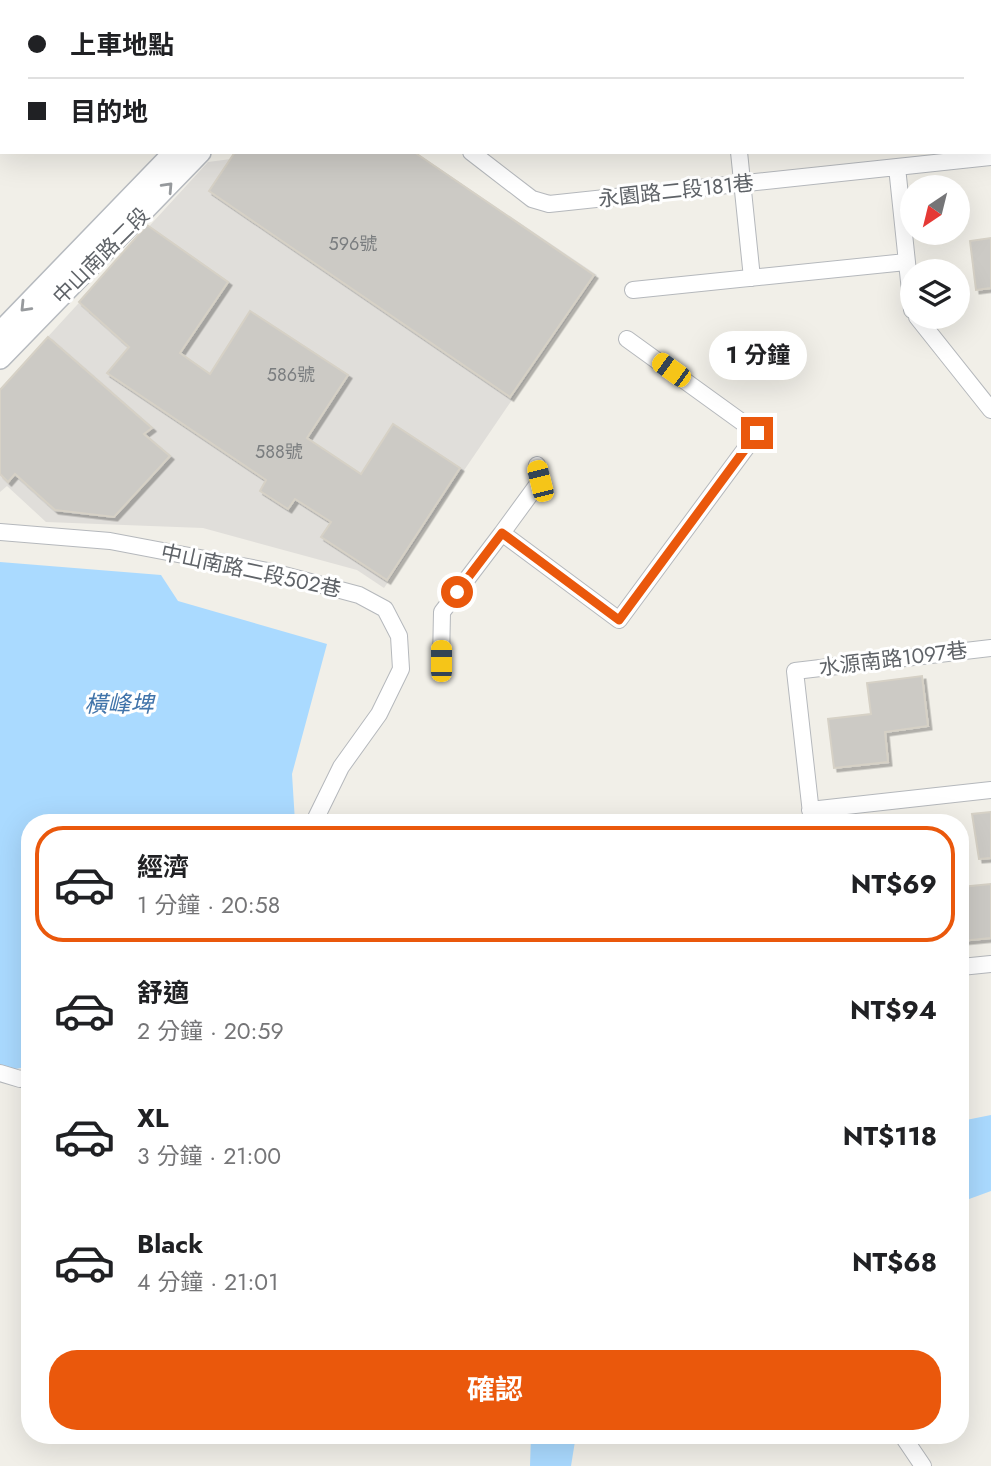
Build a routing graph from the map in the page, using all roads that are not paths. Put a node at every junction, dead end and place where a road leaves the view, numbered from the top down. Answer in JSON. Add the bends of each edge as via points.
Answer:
{"nodes":[{"id":1,"x":173,"y":154,"type":"edge"},
{"id":2,"x":198,"y":154,"type":"edge"},
{"id":3,"x":474,"y":154,"type":"edge"},
{"id":4,"x":739,"y":154,"type":"edge"},
{"id":5,"x":991,"y":158,"type":"edge"},
{"id":6,"x":897,"y":167,"type":"junction"},
{"id":7,"x":742,"y":184,"type":"junction"},
{"id":8,"x":906,"y":259,"type":"edge"},
{"id":9,"x":900,"y":263,"type":"edge"},
{"id":10,"x":752,"y":278,"type":"junction"},
{"id":11,"x":633,"y":290,"type":"dead end"},
{"id":12,"x":927,"y":329,"type":"edge"},
{"id":13,"x":0,"y":333,"type":"edge"},
{"id":14,"x":627,"y":339,"type":"dead end"},
{"id":15,"x":0,"y":358,"type":"edge"},
{"id":16,"x":991,"y":410,"type":"edge"},
{"id":17,"x":537,"y":465,"type":"dead end"},
{"id":18,"x":0,"y":532,"type":"edge"},
{"id":19,"x":502,"y":533,"type":"junction"},
{"id":20,"x":991,"y":648,"type":"edge"},
{"id":21,"x":441,"y":661,"type":"dead end"},
{"id":22,"x":991,"y":790,"type":"edge"},
{"id":23,"x":318,"y":814,"type":"edge"},
{"id":24,"x":811,"y":814,"type":"edge"},
{"id":25,"x":825,"y":814,"type":"edge"},
{"id":26,"x":991,"y":964,"type":"edge"},
{"id":27,"x":969,"y":966,"type":"edge"},
{"id":28,"x":0,"y":1073,"type":"edge"},
{"id":29,"x":21,"y":1079,"type":"edge"},
{"id":30,"x":908,"y":1444,"type":"edge"},
{"id":31,"x":923,"y":1466,"type":"edge"}],
"edges":[{"from":1,"to":13,"type":"main road","name":"中山南路二段","one_way":true},
{"from":15,"to":2,"type":"main road","name":"中山南路二段","one_way":true},
{"from":3,"to":7,"type":"street","name":"永園路二段181巷","via":[[540,203]]},
{"from":4,"to":7,"type":"street"},
{"from":5,"to":6,"type":"street","name":"永園路二段181巷"},
{"from":6,"to":7,"type":"street","name":"永園路二段181巷"},
{"from":6,"to":8,"type":"street"},
{"from":7,"to":10,"type":"street"},
{"from":9,"to":10,"type":"street"},
{"from":10,"to":11,"type":"street"},
{"from":12,"to":16,"type":"street"},
{"from":14,"to":19,"type":"street","via":[[757,433],[619,620]]},
{"from":17,"to":19,"type":"street","via":[[540,481]]},
{"from":18,"to":23,"type":"street","name":"中山南路二段502巷","via":[[110,541],[273,572],[359,595],[385,608],[399,636],[401,669]]},
{"from":19,"to":21,"type":"street","via":[[442,612]]},
{"from":20,"to":24,"type":"street","name":"水源南路1097巷","via":[[795,670]]},
{"from":22,"to":25,"type":"street"},
{"from":26,"to":27,"type":"street"},
{"from":28,"to":29,"type":"street"},
{"from":30,"to":31,"type":"street"}]}
